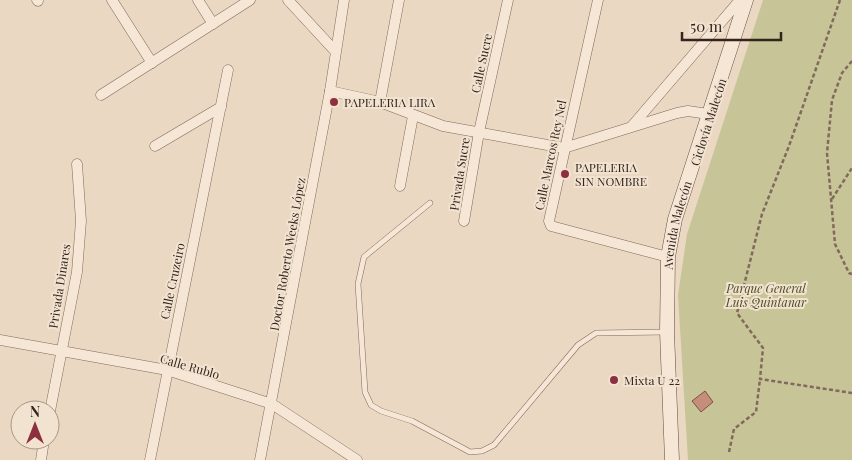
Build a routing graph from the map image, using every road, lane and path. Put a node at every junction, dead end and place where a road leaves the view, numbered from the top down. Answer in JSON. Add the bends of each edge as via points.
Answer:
{"nodes":[{"id":1,"x":112,"y":0,"type":"edge"},
{"id":2,"x":198,"y":0,"type":"edge"},
{"id":3,"x":250,"y":0,"type":"edge"},
{"id":4,"x":288,"y":0,"type":"edge"},
{"id":5,"x":344,"y":0,"type":"edge"},
{"id":6,"x":400,"y":0,"type":"edge"},
{"id":7,"x":508,"y":0,"type":"edge"},
{"id":8,"x":598,"y":0,"type":"edge"},
{"id":9,"x":740,"y":0,"type":"edge"},
{"id":10,"x":746,"y":0,"type":"edge"},
{"id":11,"x":840,"y":0,"type":"edge"},
{"id":12,"x":213,"y":24,"type":"junction"},
{"id":13,"x":335,"y":51,"type":"junction"},
{"id":14,"x":852,"y":61,"type":"edge"},
{"id":15,"x":152,"y":63,"type":"junction"},
{"id":16,"x":228,"y":70,"type":"dead end"},
{"id":17,"x":330,"y":91,"type":"junction"},
{"id":18,"x":101,"y":95,"type":"dead end"},
{"id":19,"x":380,"y":102,"type":"junction"},
{"id":20,"x":221,"y":107,"type":"junction"},
{"id":21,"x":708,"y":114,"type":"junction"},
{"id":22,"x":413,"y":116,"type":"junction"},
{"id":23,"x":631,"y":126,"type":"junction"},
{"id":24,"x":479,"y":132,"type":"junction"},
{"id":25,"x":155,"y":146,"type":"dead end"},
{"id":26,"x":564,"y":148,"type":"junction"},
{"id":27,"x":78,"y":164,"type":"dead end"},
{"id":28,"x":852,"y":168,"type":"edge"},
{"id":29,"x":400,"y":186,"type":"dead end"},
{"id":30,"x":831,"y":200,"type":"junction"},
{"id":31,"x":430,"y":203,"type":"dead end"},
{"id":32,"x":464,"y":221,"type":"dead end"},
{"id":33,"x":668,"y":257,"type":"junction"},
{"id":34,"x":852,"y":274,"type":"edge"},
{"id":35,"x":667,"y":332,"type":"junction"},
{"id":36,"x":0,"y":340,"type":"edge"},
{"id":37,"x":62,"y":351,"type":"junction"},
{"id":38,"x":167,"y":370,"type":"junction"},
{"id":39,"x":760,"y":379,"type":"junction"},
{"id":40,"x":852,"y":393,"type":"edge"},
{"id":41,"x":52,"y":400,"type":"edge"},
{"id":42,"x":272,"y":404,"type":"junction"},
{"id":43,"x":729,"y":452,"type":"dead end"},
{"id":44,"x":150,"y":460,"type":"edge"},
{"id":45,"x":260,"y":460,"type":"edge"},
{"id":46,"x":357,"y":460,"type":"edge"},
{"id":47,"x":672,"y":460,"type":"edge"}],
"edges":[{"from":1,"to":15,"type":"street"},
{"from":2,"to":12,"type":"street"},
{"from":3,"to":12,"type":"street"},
{"from":4,"to":13,"type":"street"},
{"from":5,"to":13,"type":"street","name":"Doctor Roberto Weeks López"},
{"from":6,"to":19,"type":"street"},
{"from":7,"to":24,"type":"street","name":"Calle Sucre"},
{"from":8,"to":26,"type":"street","name":"Calle Marcos Rey Nel"},
{"from":9,"to":23,"type":"street"},
{"from":10,"to":21,"type":"main road","name":"Avenida Malecón"},
{"from":11,"to":39,"type":"path","via":[[762,214],[737,313],[764,348]]},
{"from":12,"to":15,"type":"street"},
{"from":13,"to":17,"type":"street","name":"Doctor Roberto Weeks López"},
{"from":14,"to":30,"type":"path","via":[[842,73],[832,100],[827,153]]},
{"from":15,"to":18,"type":"street"},
{"from":16,"to":20,"type":"street","name":"Calle Cruzeiro"},
{"from":17,"to":19,"type":"street"},
{"from":17,"to":42,"type":"street","name":"Doctor Roberto Weeks López"},
{"from":19,"to":22,"type":"street"},
{"from":20,"to":25,"type":"street"},
{"from":20,"to":38,"type":"street","name":"Calle Cruzeiro"},
{"from":21,"to":23,"type":"street","via":[[688,111]]},
{"from":21,"to":33,"type":"main road","name":"Avenida Malecón","via":[[674,219]]},
{"from":22,"to":24,"type":"street","via":[[443,126]]},
{"from":22,"to":29,"type":"street"},
{"from":23,"to":26,"type":"street"},
{"from":24,"to":26,"type":"street"},
{"from":24,"to":32,"type":"street","name":"Privada Sucre"},
{"from":26,"to":33,"type":"street","name":"Calle Marcos Rey Nel","via":[[549,221],[551,226]]},
{"from":27,"to":37,"type":"street","name":"Privada Dinares","via":[[80,221],[77,272]]},
{"from":28,"to":30,"type":"path"},
{"from":30,"to":34,"type":"path","via":[[835,244]]},
{"from":31,"to":35,"type":"lane","via":[[364,257],[358,284],[365,392],[371,404],[381,411],[412,420],[470,452],[482,451],[494,446],[578,345],[596,333]]},
{"from":33,"to":35,"type":"main road","name":"Avenida Malecón"},
{"from":35,"to":47,"type":"main road","name":"Avenida Malecón"},
{"from":36,"to":37,"type":"street","name":"Calle Rublo"},
{"from":37,"to":38,"type":"street","name":"Calle Rublo"},
{"from":37,"to":41,"type":"street","name":"Privada Dinares"},
{"from":38,"to":42,"type":"street","name":"Calle Rublo"},
{"from":38,"to":44,"type":"street","name":"Calle Cruzeiro"},
{"from":39,"to":40,"type":"path"},
{"from":39,"to":43,"type":"path","via":[[756,412],[734,429]]},
{"from":42,"to":45,"type":"street","name":"Doctor Roberto Weeks López"},
{"from":42,"to":46,"type":"street","name":"Calle Rublo"}]}
